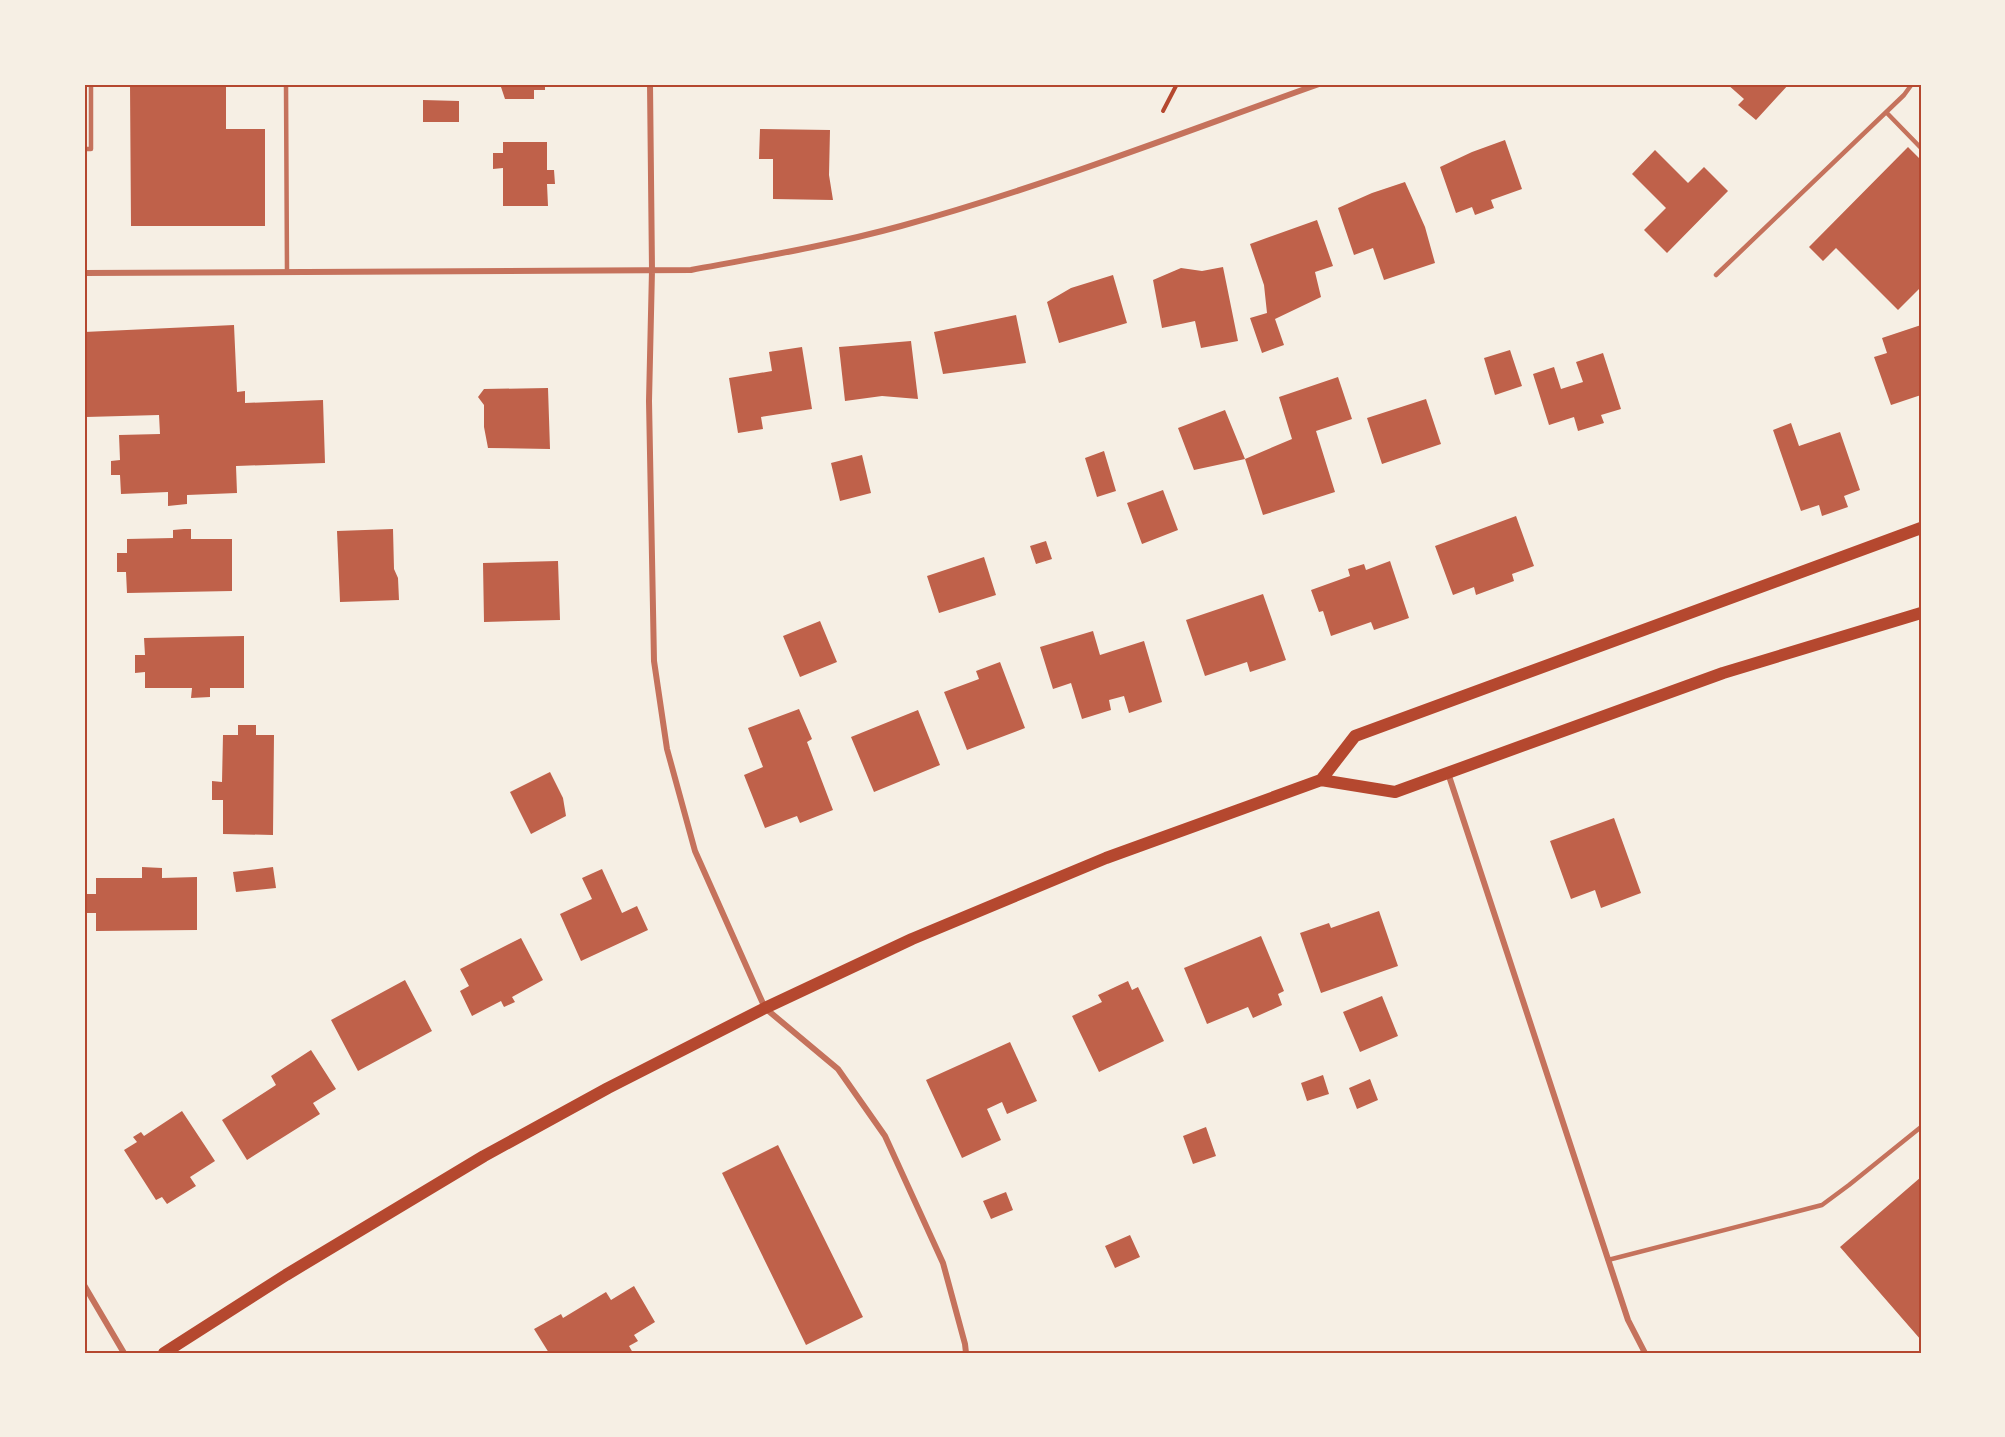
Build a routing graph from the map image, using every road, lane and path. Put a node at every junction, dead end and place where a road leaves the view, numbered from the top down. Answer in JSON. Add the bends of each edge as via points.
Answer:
{"nodes":[{"id":1,"x":91,"y":84,"type":"edge"},
{"id":2,"x":286,"y":84,"type":"edge"},
{"id":3,"x":650,"y":84,"type":"edge"},
{"id":4,"x":1177,"y":84,"type":"edge"},
{"id":5,"x":1319,"y":84,"type":"edge"},
{"id":6,"x":1912,"y":84,"type":"edge"},
{"id":7,"x":1163,"y":111,"type":"dead end"},
{"id":8,"x":1886,"y":112,"type":"junction"},
{"id":9,"x":1921,"y":148,"type":"edge"},
{"id":10,"x":84,"y":149,"type":"edge"},
{"id":11,"x":652,"y":270,"type":"junction"},
{"id":12,"x":287,"y":272,"type":"junction"},
{"id":13,"x":84,"y":273,"type":"edge"},
{"id":14,"x":1716,"y":275,"type":"dead end"},
{"id":15,"x":1921,"y":528,"type":"edge"},
{"id":16,"x":1921,"y":613,"type":"edge"},
{"id":17,"x":1448,"y":772,"type":"junction"},
{"id":18,"x":1321,"y":780,"type":"junction"},
{"id":19,"x":765,"y":1008,"type":"junction"},
{"id":20,"x":1921,"y":1127,"type":"edge"},
{"id":21,"x":1608,"y":1260,"type":"junction"},
{"id":22,"x":84,"y":1285,"type":"edge"},
{"id":23,"x":124,"y":1353,"type":"edge"},
{"id":24,"x":164,"y":1353,"type":"edge"},
{"id":25,"x":966,"y":1353,"type":"edge"},
{"id":26,"x":1645,"y":1353,"type":"edge"}],
"edges":[{"from":1,"to":10,"type":"lane","via":[[91,149]]},
{"from":2,"to":12,"type":"lane"},
{"from":3,"to":11,"type":"street"},
{"from":4,"to":7,"type":"path"},
{"from":5,"to":11,"type":"street","via":[[1049,180],[900,226],[691,270]]},
{"from":6,"to":8,"type":"lane"},
{"from":8,"to":9,"type":"lane"},
{"from":8,"to":14,"type":"lane"},
{"from":11,"to":12,"type":"street"},
{"from":11,"to":19,"type":"street","via":[[649,401],[654,661],[667,749],[695,851]]},
{"from":12,"to":13,"type":"street"},
{"from":15,"to":18,"type":"main road","via":[[1355,736]]},
{"from":16,"to":17,"type":"main road","via":[[1723,673]]},
{"from":17,"to":18,"type":"main road","via":[[1395,792]]},
{"from":17,"to":21,"type":"street"},
{"from":18,"to":19,"type":"main road","via":[[1106,858],[912,939]]},
{"from":19,"to":24,"type":"main road","via":[[484,1156]]},
{"from":19,"to":25,"type":"street","via":[[838,1069],[885,1136],[943,1263]]},
{"from":20,"to":21,"type":"lane","via":[[1822,1205]]},
{"from":21,"to":26,"type":"street","via":[[1628,1320]]},
{"from":22,"to":23,"type":"street"}]}
